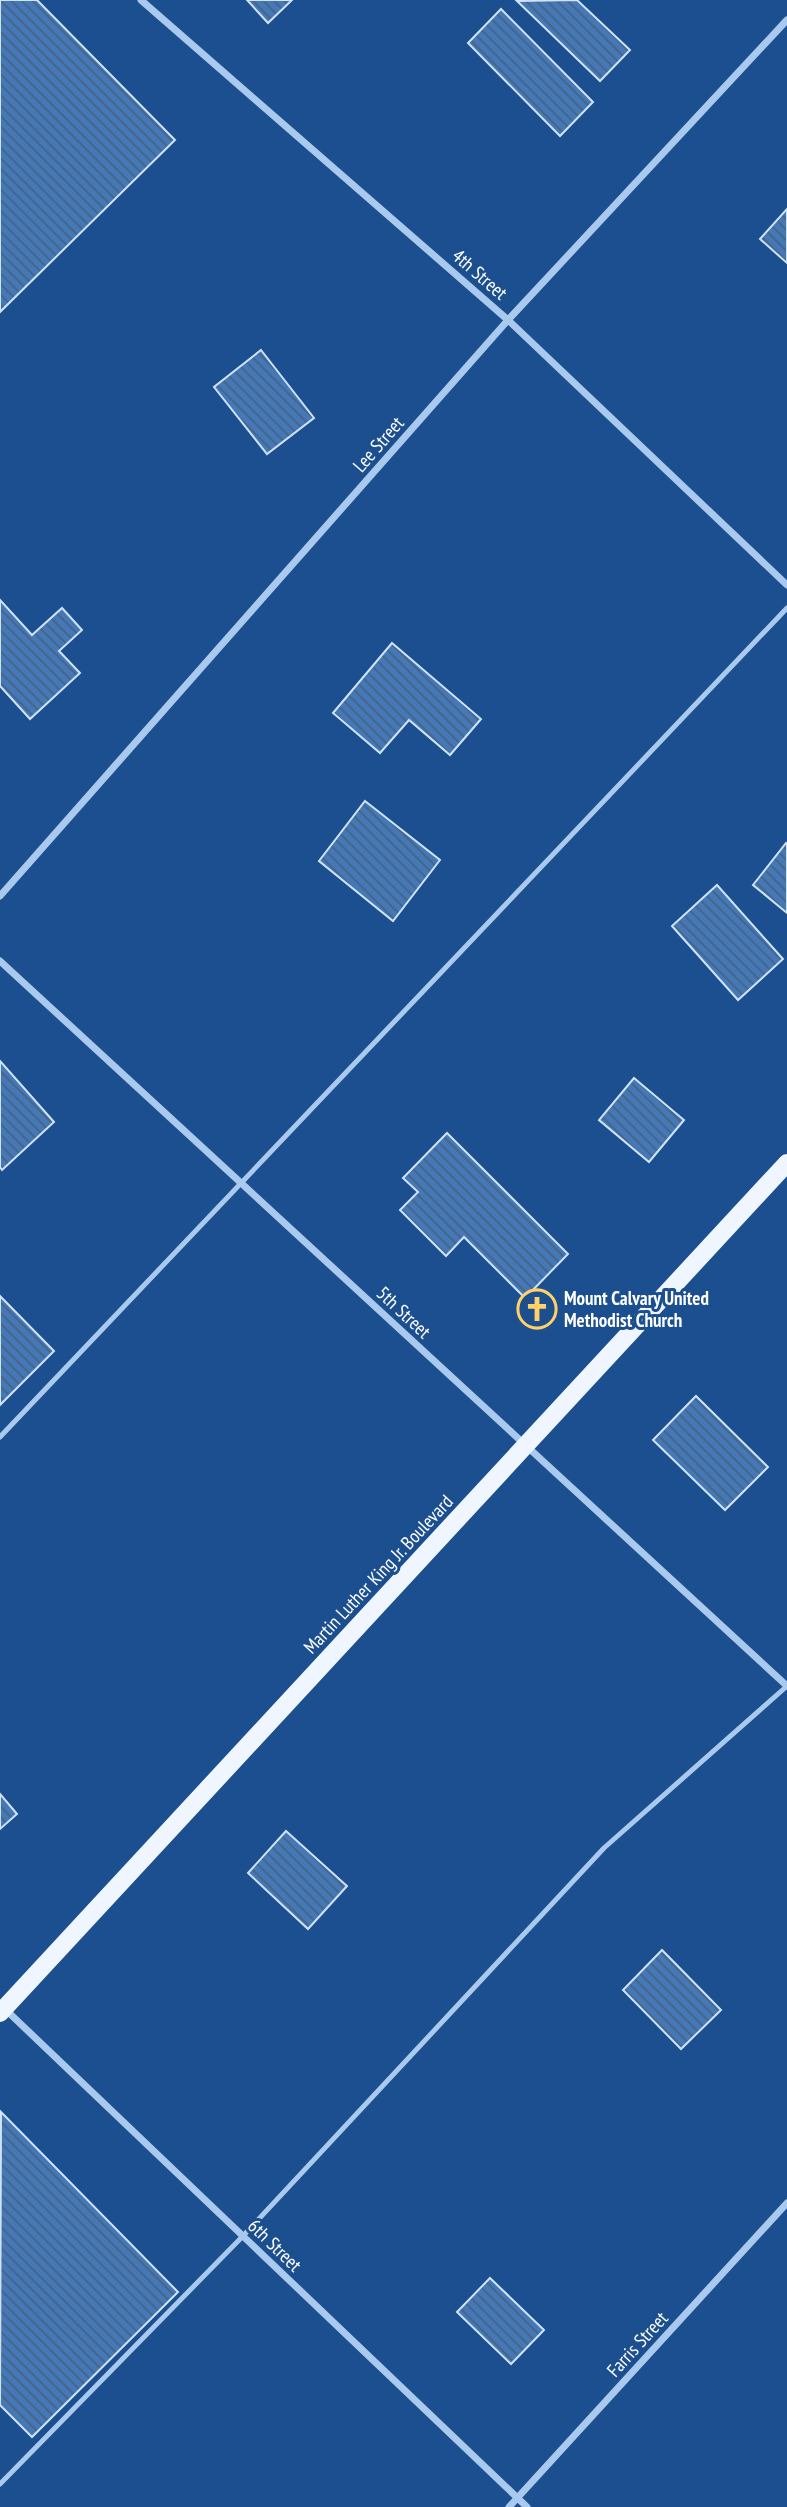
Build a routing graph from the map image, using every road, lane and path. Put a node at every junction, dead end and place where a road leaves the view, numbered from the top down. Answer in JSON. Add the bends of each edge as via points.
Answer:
{"nodes":[{"id":1,"x":142,"y":0,"type":"edge"},
{"id":2,"x":787,"y":20,"type":"edge"},
{"id":3,"x":508,"y":320,"type":"junction"},
{"id":4,"x":787,"y":585,"type":"edge"},
{"id":5,"x":787,"y":608,"type":"edge"},
{"id":6,"x":0,"y":896,"type":"edge"},
{"id":7,"x":0,"y":961,"type":"edge"},
{"id":8,"x":787,"y":1163,"type":"edge"},
{"id":9,"x":241,"y":1183,"type":"junction"},
{"id":10,"x":0,"y":1437,"type":"edge"},
{"id":11,"x":526,"y":1445,"type":"junction"},
{"id":12,"x":787,"y":1686,"type":"edge"},
{"id":13,"x":1,"y":2009,"type":"edge"},
{"id":14,"x":787,"y":2203,"type":"edge"},
{"id":15,"x":243,"y":2236,"type":"junction"},
{"id":16,"x":0,"y":2484,"type":"edge"},
{"id":17,"x":518,"y":2498,"type":"junction"},
{"id":18,"x":509,"y":2507,"type":"edge"},
{"id":19,"x":527,"y":2507,"type":"edge"}],
"edges":[{"from":1,"to":3,"type":"street","name":"4th Street"},
{"from":2,"to":3,"type":"street","name":"Lee Street"},
{"from":3,"to":4,"type":"street","name":"4th Street"},
{"from":3,"to":6,"type":"street","name":"Lee Street"},
{"from":5,"to":9,"type":"lane"},
{"from":7,"to":9,"type":"street","name":"5th Street"},
{"from":8,"to":11,"type":"main road","name":"Martin Luther King Jr. Boulevard"},
{"from":9,"to":10,"type":"lane"},
{"from":9,"to":11,"type":"street","name":"5th Street"},
{"from":11,"to":12,"type":"street","name":"5th Street"},
{"from":11,"to":13,"type":"main road","name":"Martin Luther King Jr. Boulevard"},
{"from":12,"to":15,"type":"lane","via":[[604,1848]]},
{"from":13,"to":15,"type":"street","name":"6th Street"},
{"from":14,"to":17,"type":"street","name":"Farris Street"},
{"from":15,"to":16,"type":"lane"},
{"from":15,"to":17,"type":"street","name":"6th Street"},
{"from":17,"to":18,"type":"street","name":"Farris Street"},
{"from":17,"to":19,"type":"street","name":"6th Street"}]}
